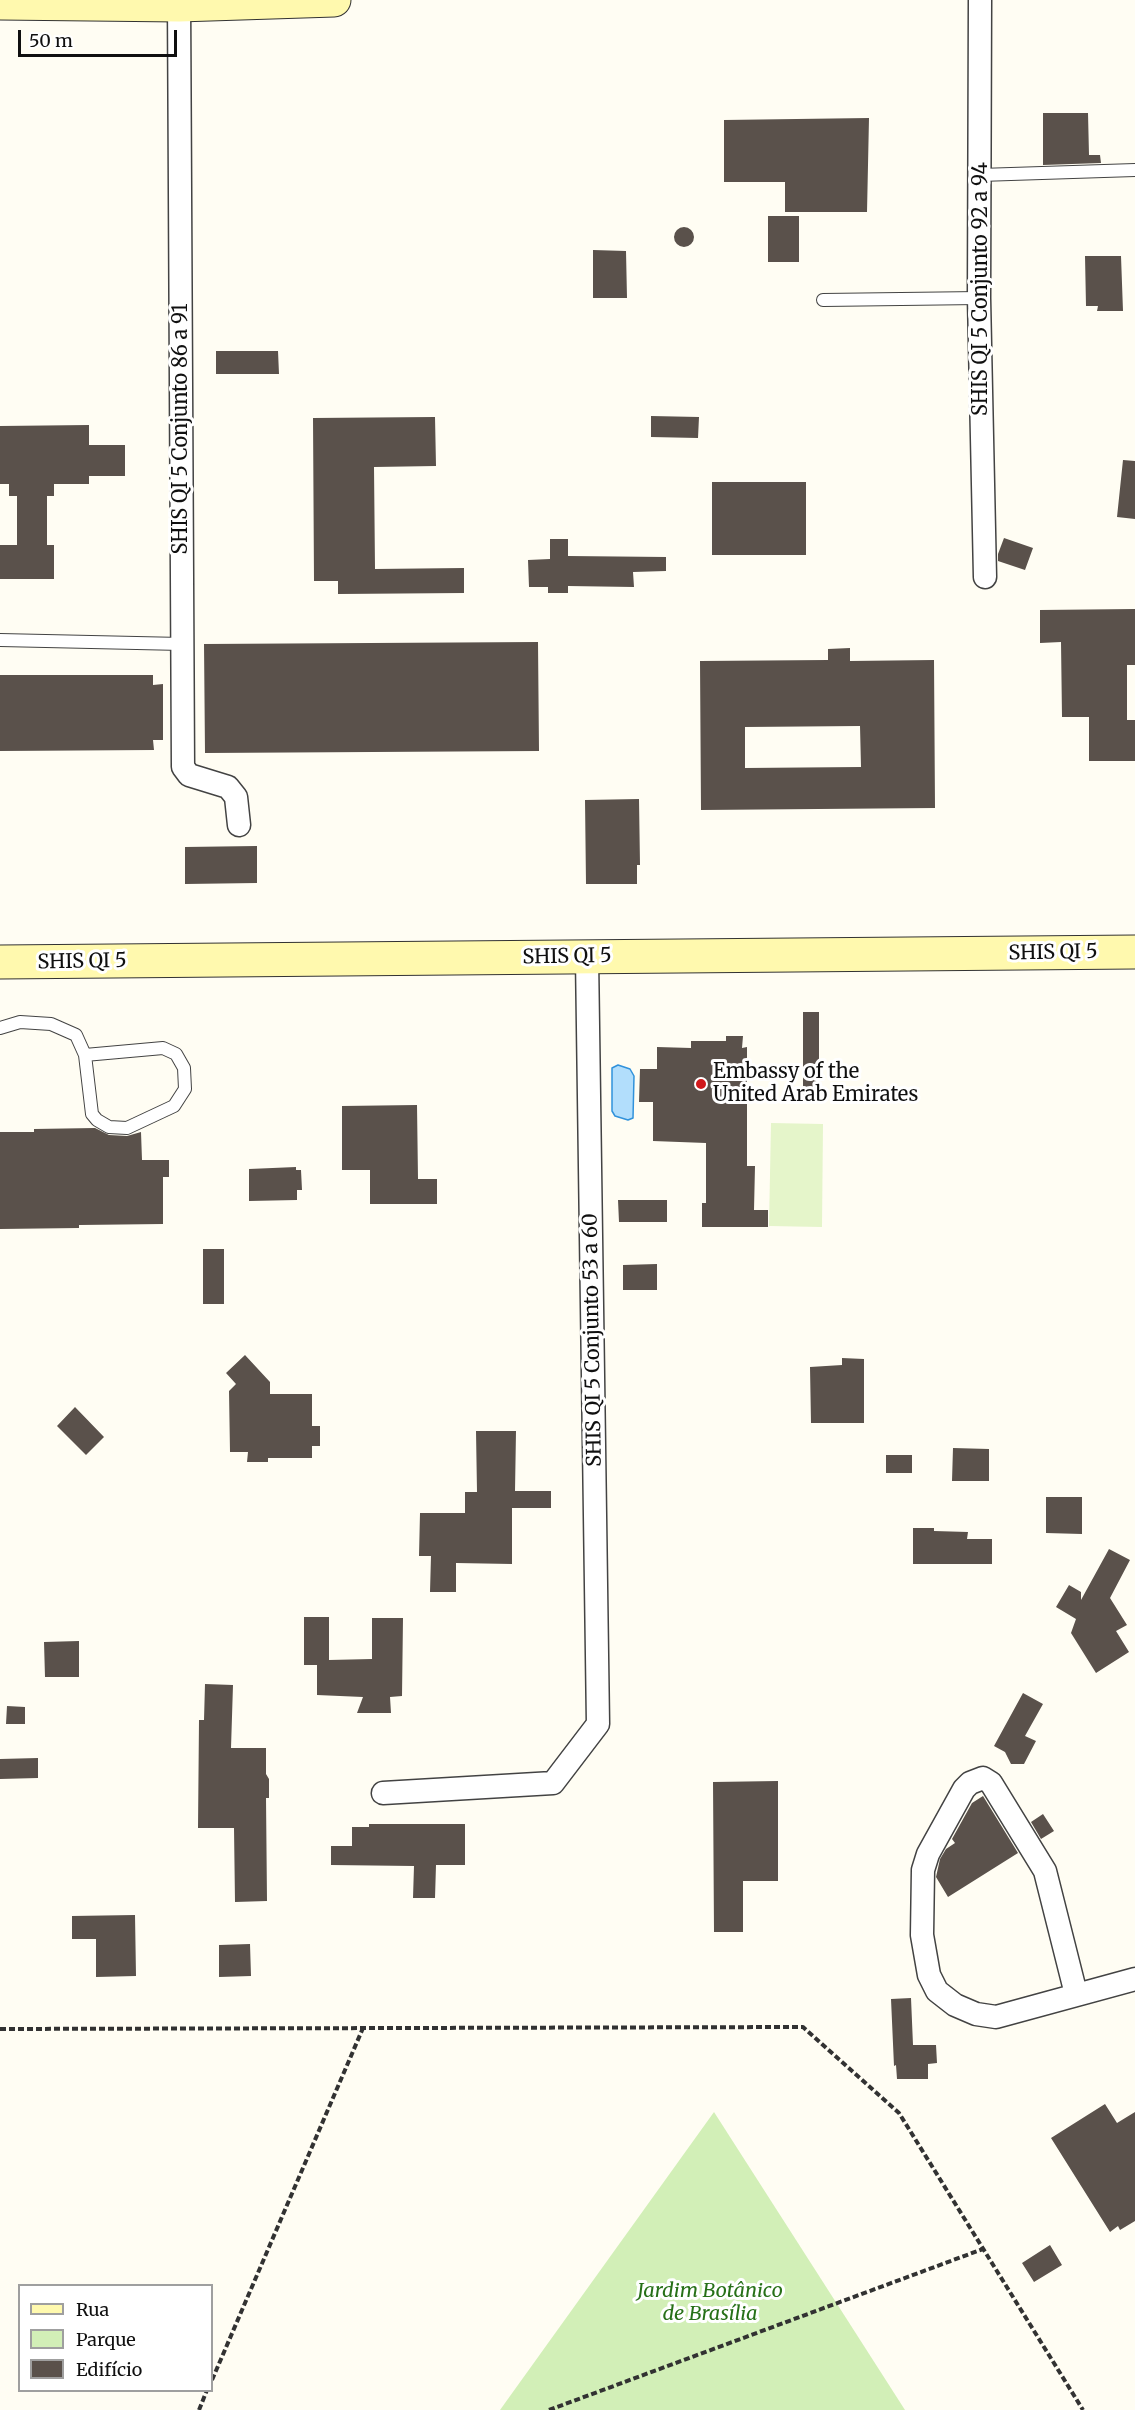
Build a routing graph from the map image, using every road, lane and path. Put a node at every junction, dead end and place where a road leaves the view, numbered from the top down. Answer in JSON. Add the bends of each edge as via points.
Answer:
{"nodes":[{"id":1,"x":334,"y":0,"type":"edge"},
{"id":2,"x":980,"y":0,"type":"edge"},
{"id":3,"x":93,"y":2,"type":"edge"},
{"id":4,"x":179,"y":2,"type":"edge"},
{"id":5,"x":0,"y":3,"type":"edge"},
{"id":6,"x":1135,"y":170,"type":"edge"},
{"id":7,"x":980,"y":175,"type":"junction"},
{"id":8,"x":979,"y":298,"type":"junction"},
{"id":9,"x":823,"y":300,"type":"dead end"},
{"id":10,"x":984,"y":577,"type":"dead end"},
{"id":11,"x":0,"y":640,"type":"edge"},
{"id":12,"x":182,"y":644,"type":"junction"},
{"id":13,"x":239,"y":825,"type":"dead end"},
{"id":14,"x":1135,"y":952,"type":"edge"},
{"id":15,"x":588,"y":957,"type":"junction"},
{"id":16,"x":0,"y":962,"type":"edge"},
{"id":17,"x":0,"y":1028,"type":"edge"},
{"id":18,"x":85,"y":1055,"type":"junction"},
{"id":19,"x":383,"y":1793,"type":"dead end"},
{"id":20,"x":1135,"y":1979,"type":"edge"},
{"id":21,"x":1076,"y":1994,"type":"junction"},
{"id":22,"x":363,"y":2028,"type":"junction"},
{"id":23,"x":0,"y":2029,"type":"edge"},
{"id":24,"x":983,"y":2249,"type":"junction"},
{"id":25,"x":213,"y":2378,"type":"edge"},
{"id":26,"x":207,"y":2392,"type":"edge"},
{"id":27,"x":199,"y":2410,"type":"edge"},
{"id":28,"x":549,"y":2410,"type":"edge"},
{"id":29,"x":1083,"y":2410,"type":"edge"}],
"edges":[{"from":1,"to":4,"type":"street"},
{"from":2,"to":7,"type":"street","name":"SHIS QI 5 Conjunto 92 a 94"},
{"from":3,"to":4,"type":"street"},
{"from":3,"to":5,"type":"street"},
{"from":4,"to":12,"type":"street","name":"SHIS QI 5 Conjunto 86 a 91"},
{"from":6,"to":7,"type":"lane"},
{"from":7,"to":8,"type":"street","name":"SHIS QI 5 Conjunto 92 a 94"},
{"from":8,"to":9,"type":"lane"},
{"from":8,"to":10,"type":"street","name":"SHIS QI 5 Conjunto 92 a 94"},
{"from":11,"to":12,"type":"lane"},
{"from":12,"to":13,"type":"street","name":"SHIS QI 5 Conjunto 86 a 91","via":[[183,767],[189,775],[228,787],[236,797]]},
{"from":14,"to":15,"type":"street","name":"SHIS QI 5"},
{"from":15,"to":16,"type":"street","name":"SHIS QI 5"},
{"from":15,"to":19,"type":"street","name":"SHIS QI 5 Conjunto 53 a 60","via":[[598,1724],[553,1782]]},
{"from":17,"to":18,"type":"lane","via":[[20,1022],[51,1024],[76,1035]]},
{"from":18,"to":18,"type":"lane","via":[[92,1114],[109,1127],[127,1128],[174,1106],[185,1089],[184,1068],[176,1054],[163,1048]]},
{"from":20,"to":21,"type":"street"},
{"from":21,"to":21,"type":"street","via":[[996,2017],[975,2014],[937,1991],[929,1975],[922,1935],[922,1870],[970,1782],[983,1778],[990,1783],[1045,1871]]},
{"from":22,"to":23,"type":"path"},
{"from":22,"to":24,"type":"path","via":[[803,2027],[899,2113]]},
{"from":22,"to":25,"type":"path"},
{"from":24,"to":28,"type":"path"},
{"from":24,"to":29,"type":"path"},
{"from":26,"to":27,"type":"path"}]}
